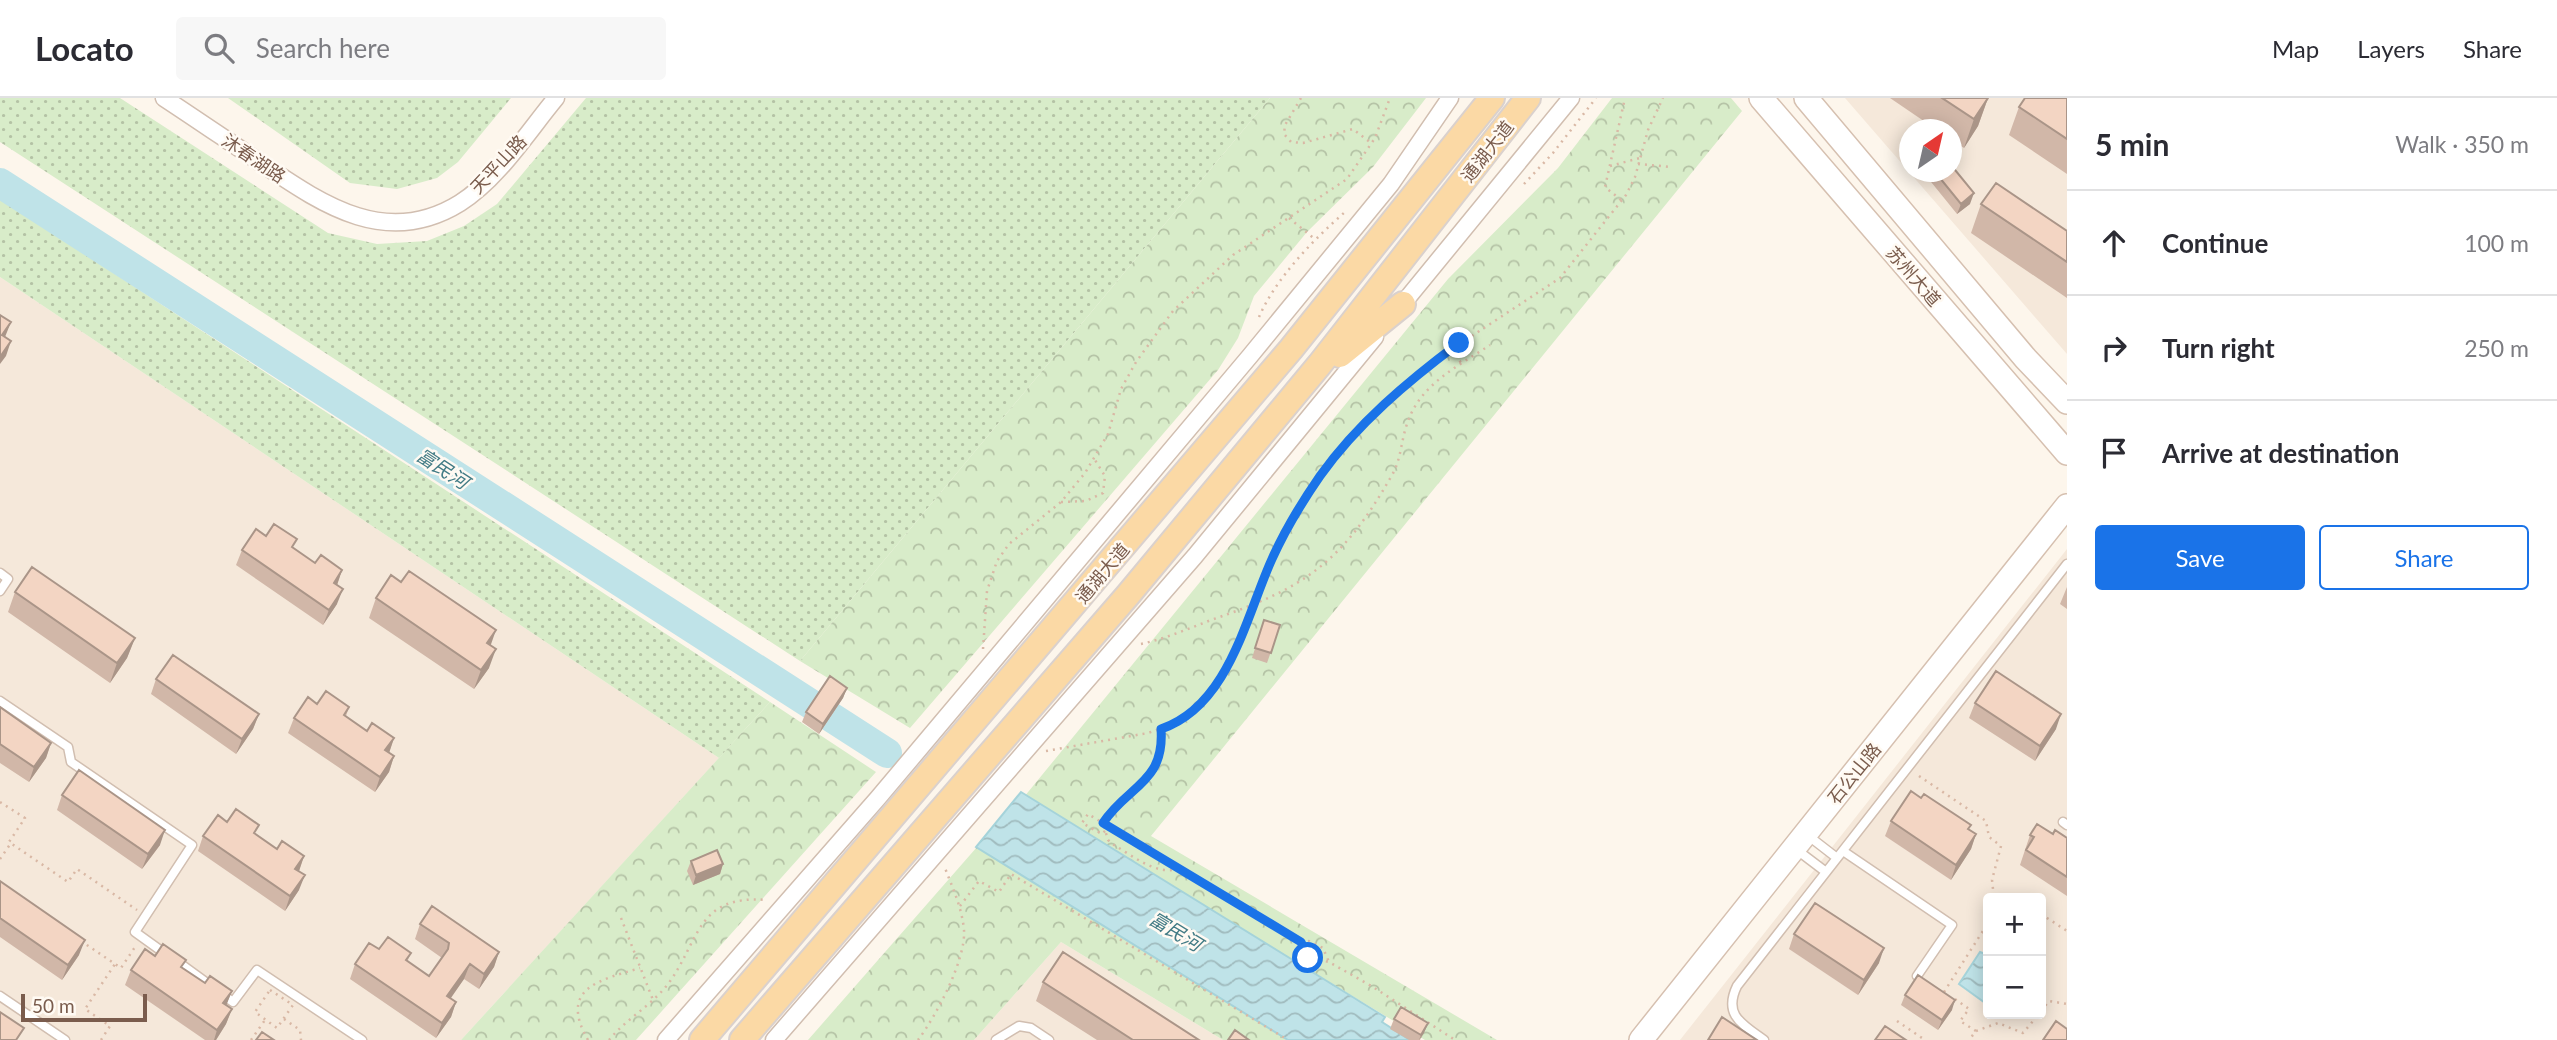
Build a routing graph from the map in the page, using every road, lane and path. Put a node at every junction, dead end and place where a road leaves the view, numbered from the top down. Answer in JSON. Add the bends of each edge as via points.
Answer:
{"nodes":[{"id":1,"x":163,"y":98,"type":"edge"},
{"id":2,"x":182,"y":98,"type":"edge"},
{"id":3,"x":543,"y":98,"type":"edge"},
{"id":4,"x":556,"y":98,"type":"edge"},
{"id":5,"x":1301,"y":98,"type":"edge"},
{"id":6,"x":1390,"y":98,"type":"edge"},
{"id":7,"x":1450,"y":98,"type":"edge"},
{"id":8,"x":1478,"y":98,"type":"edge"},
{"id":9,"x":1492,"y":98,"type":"edge"},
{"id":10,"x":1528,"y":98,"type":"edge"},
{"id":11,"x":1572,"y":98,"type":"edge"},
{"id":12,"x":1625,"y":98,"type":"edge"},
{"id":13,"x":1663,"y":98,"type":"edge"},
{"id":14,"x":1761,"y":98,"type":"edge"},
{"id":15,"x":1806,"y":98,"type":"edge"},
{"id":16,"x":1463,"y":134,"type":"junction"},
{"id":17,"x":1372,"y":144,"type":"junction"},
{"id":18,"x":1640,"y":158,"type":"junction"},
{"id":19,"x":1639,"y":164,"type":"junction"},
{"id":20,"x":1609,"y":166,"type":"junction"},
{"id":21,"x":1672,"y":167,"type":"dead end"},
{"id":22,"x":1622,"y":200,"type":"junction"},
{"id":23,"x":349,"y":211,"type":"junction"},
{"id":24,"x":1289,"y":218,"type":"junction"},
{"id":25,"x":1316,"y":240,"type":"dead end"},
{"id":26,"x":1403,"y":304,"type":"junction"},
{"id":27,"x":1490,"y":345,"type":"dead end"},
{"id":28,"x":1452,"y":349,"type":"junction"},
{"id":29,"x":1462,"y":364,"type":"junction"},
{"id":30,"x":1301,"y":386,"type":"junction"},
{"id":31,"x":2067,"y":402,"type":"edge"},
{"id":32,"x":2067,"y":453,"type":"edge"},
{"id":33,"x":1095,"y":458,"type":"junction"},
{"id":34,"x":1061,"y":502,"type":"junction"},
{"id":35,"x":2067,"y":506,"type":"edge"},
{"id":36,"x":2067,"y":564,"type":"edge"},
{"id":37,"x":0,"y":573,"type":"edge"},
{"id":38,"x":0,"y":591,"type":"edge"},
{"id":39,"x":1253,"y":606,"type":"junction"},
{"id":40,"x":1130,"y":646,"type":"dead end"},
{"id":41,"x":983,"y":653,"type":"dead end"},
{"id":42,"x":0,"y":701,"type":"edge"},
{"id":43,"x":1161,"y":729,"type":"junction"},
{"id":44,"x":1040,"y":752,"type":"dead end"},
{"id":45,"x":1908,"y":768,"type":"junction"},
{"id":46,"x":0,"y":802,"type":"edge"},
{"id":47,"x":1103,"y":823,"type":"junction"},
{"id":48,"x":1105,"y":831,"type":"junction"},
{"id":49,"x":1800,"y":841,"type":"junction"},
{"id":50,"x":11,"y":843,"type":"junction"},
{"id":51,"x":1840,"y":854,"type":"junction"},
{"id":52,"x":0,"y":859,"type":"edge"},
{"id":53,"x":943,"y":864,"type":"dead end"},
{"id":54,"x":1180,"y":868,"type":"junction"},
{"id":55,"x":1826,"y":872,"type":"junction"},
{"id":56,"x":1993,"y":893,"type":"edge"},
{"id":57,"x":775,"y":901,"type":"dead end"},
{"id":58,"x":960,"y":906,"type":"junction"},
{"id":59,"x":146,"y":915,"type":"junction"},
{"id":60,"x":2046,"y":917,"type":"edge"},
{"id":61,"x":621,"y":918,"type":"dead end"},
{"id":62,"x":1983,"y":930,"type":"edge"},
{"id":63,"x":2067,"y":931,"type":"edge"},
{"id":64,"x":142,"y":937,"type":"junction"},
{"id":65,"x":80,"y":941,"type":"edge"},
{"id":66,"x":1301,"y":942,"type":"junction"},
{"id":67,"x":1329,"y":962,"type":"junction"},
{"id":68,"x":115,"y":964,"type":"junction"},
{"id":69,"x":640,"y":968,"type":"junction"},
{"id":70,"x":1917,"y":976,"type":"edge"},
{"id":71,"x":0,"y":996,"type":"edge"},
{"id":72,"x":653,"y":1000,"type":"junction"},
{"id":73,"x":2067,"y":1004,"type":"edge"},
{"id":74,"x":2046,"y":1005,"type":"edge"},
{"id":75,"x":284,"y":1018,"type":"junction"},
{"id":76,"x":2034,"y":1019,"type":"edge"},
{"id":77,"x":265,"y":1020,"type":"junction"},
{"id":78,"x":1897,"y":1021,"type":"dead end"},
{"id":79,"x":1976,"y":1031,"type":"junction"},
{"id":80,"x":65,"y":1040,"type":"edge"},
{"id":81,"x":101,"y":1040,"type":"edge"},
{"id":82,"x":251,"y":1040,"type":"edge"},
{"id":83,"x":301,"y":1040,"type":"edge"},
{"id":84,"x":362,"y":1040,"type":"edge"},
{"id":85,"x":589,"y":1040,"type":"edge"},
{"id":86,"x":609,"y":1040,"type":"edge"},
{"id":87,"x":666,"y":1040,"type":"edge"},
{"id":88,"x":702,"y":1040,"type":"edge"},
{"id":89,"x":742,"y":1040,"type":"edge"},
{"id":90,"x":774,"y":1040,"type":"edge"},
{"id":91,"x":918,"y":1040,"type":"edge"},
{"id":92,"x":996,"y":1040,"type":"edge"},
{"id":93,"x":1049,"y":1040,"type":"edge"},
{"id":94,"x":1288,"y":1040,"type":"edge"},
{"id":95,"x":1455,"y":1040,"type":"edge"},
{"id":96,"x":1641,"y":1040,"type":"edge"},
{"id":97,"x":1764,"y":1040,"type":"edge"},
{"id":98,"x":1925,"y":1040,"type":"edge"},
{"id":99,"x":1969,"y":1040,"type":"edge"}],
"edges":[{"from":1,"to":23,"type":"street","name":"沐春湖路","via":[[301,190]]},
{"from":2,"to":23,"type":"street","name":"沐春湖路"},
{"from":3,"to":23,"type":"street","name":"天平山路","via":[[478,176],[442,201],[404,212]]},
{"from":4,"to":23,"type":"street","name":"天平山路","via":[[461,203],[406,222],[375,221]]},
{"from":5,"to":17,"type":"path","via":[[1285,125],[1284,134],[1291,142],[1353,129]]},
{"from":6,"to":17,"type":"path"},
{"from":7,"to":87,"type":"street","via":[[1391,184],[1250,356],[886,788]]},
{"from":8,"to":16,"type":"main road"},
{"from":9,"to":16,"type":"main road","name":"通湖大道"},
{"from":10,"to":30,"type":"main road","name":"通湖大道"},
{"from":11,"to":26,"type":"street"},
{"from":12,"to":20,"type":"path"},
{"from":13,"to":18,"type":"path"},
{"from":14,"to":32,"type":"street","name":"苏州大道"},
{"from":15,"to":31,"type":"street","name":"苏州大道"},
{"from":16,"to":88,"type":"main road","name":"通湖大道","via":[[1291,349]]},
{"from":17,"to":24,"type":"path","via":[[1346,179]]},
{"from":18,"to":19,"type":"path"},
{"from":18,"to":20,"type":"path"},
{"from":19,"to":21,"type":"path"},
{"from":19,"to":22,"type":"path"},
{"from":20,"to":22,"type":"path","via":[[1605,187]]},
{"from":22,"to":28,"type":"path","via":[[1549,288]]},
{"from":24,"to":25,"type":"path"},
{"from":24,"to":33,"type":"path","via":[[1233,255],[1172,311],[1121,389],[1108,434]]},
{"from":26,"to":30,"type":"main road"},
{"from":26,"to":90,"type":"street","via":[[1195,556]]},
{"from":27,"to":29,"type":"path"},
{"from":28,"to":29,"type":"path"},
{"from":28,"to":39,"type":"path","via":[[1341,448],[1295,515]]},
{"from":29,"to":39,"type":"path","via":[[1421,394],[1393,473],[1346,544],[1326,565]]},
{"from":30,"to":89,"type":"main road","name":"通湖大道","via":[[1128,595]]},
{"from":33,"to":34,"type":"path"},
{"from":33,"to":34,"type":"path","via":[[1105,476],[1102,494],[1086,501]]},
{"from":34,"to":41,"type":"path","via":[[1009,544],[997,561],[987,591]]},
{"from":35,"to":49,"type":"street","name":"石公山路"},
{"from":36,"to":45,"type":"lane"},
{"from":37,"to":38,"type":"lane","via":[[8,579]]},
{"from":39,"to":40,"type":"path"},
{"from":39,"to":43,"type":"path","via":[[1225,671],[1191,711]]},
{"from":42,"to":59,"type":"lane","via":[[68,747],[71,762],[192,845]]},
{"from":43,"to":44,"type":"path"},
{"from":43,"to":47,"type":"path","via":[[1163,748],[1149,776]]},
{"from":45,"to":51,"type":"lane"},
{"from":45,"to":56,"type":"path","via":[[1986,821],[1989,837],[2001,846]]},
{"from":46,"to":50,"type":"path","via":[[25,818]]},
{"from":47,"to":48,"type":"path"},
{"from":47,"to":48,"type":"path","via":[[1088,814],[1083,823],[1102,834]]},
{"from":47,"to":54,"type":"path"},
{"from":48,"to":54,"type":"path","via":[[1108,840],[1150,866],[1172,871]]},
{"from":49,"to":51,"type":"lane"},
{"from":49,"to":55,"type":"lane"},
{"from":49,"to":96,"type":"street","name":"石公山路"},
{"from":50,"to":52,"type":"path"},
{"from":50,"to":59,"type":"path","via":[[68,882],[76,869]]},
{"from":51,"to":55,"type":"lane"},
{"from":51,"to":70,"type":"lane","via":[[1952,925]]},
{"from":53,"to":58,"type":"path"},
{"from":54,"to":66,"type":"path"},
{"from":55,"to":97,"type":"lane","via":[[1730,1000],[1738,1020]]},
{"from":57,"to":72,"type":"path","via":[[754,899],[707,916]]},
{"from":58,"to":91,"type":"path","via":[[961,953],[947,990]]},
{"from":58,"to":94,"type":"path","via":[[979,881],[999,892],[1011,874]]},
{"from":59,"to":64,"type":"lane","via":[[135,932]]},
{"from":60,"to":63,"type":"path"},
{"from":61,"to":69,"type":"path"},
{"from":62,"to":79,"type":"path","via":[[1942,991],[1969,1009],[1960,1021]]},
{"from":64,"to":68,"type":"path","via":[[121,968]]},
{"from":64,"to":84,"type":"lane","via":[[233,1002],[257,970]]},
{"from":65,"to":68,"type":"path"},
{"from":66,"to":67,"type":"path","via":[[1308,958]]},
{"from":66,"to":67,"type":"path","via":[[1323,948]]},
{"from":67,"to":95,"type":"path"},
{"from":68,"to":81,"type":"path","via":[[85,1009],[110,1026]]},
{"from":69,"to":72,"type":"path"},
{"from":69,"to":85,"type":"path","via":[[594,981],[582,995],[578,1010]]},
{"from":71,"to":80,"type":"lane"},
{"from":72,"to":86,"type":"path"},
{"from":73,"to":74,"type":"path","via":[[2049,1001]]},
{"from":75,"to":77,"type":"path","via":[[277,1028]]},
{"from":75,"to":77,"type":"path","via":[[293,1005],[270,990],[255,1012]]},
{"from":75,"to":83,"type":"path","via":[[300,1030]]},
{"from":76,"to":79,"type":"path","via":[[2023,1032],[1998,1023]]},
{"from":77,"to":82,"type":"path"},
{"from":78,"to":98,"type":"path"},
{"from":79,"to":99,"type":"path"},
{"from":92,"to":93,"type":"lane","via":[[1020,1026]]}]}
